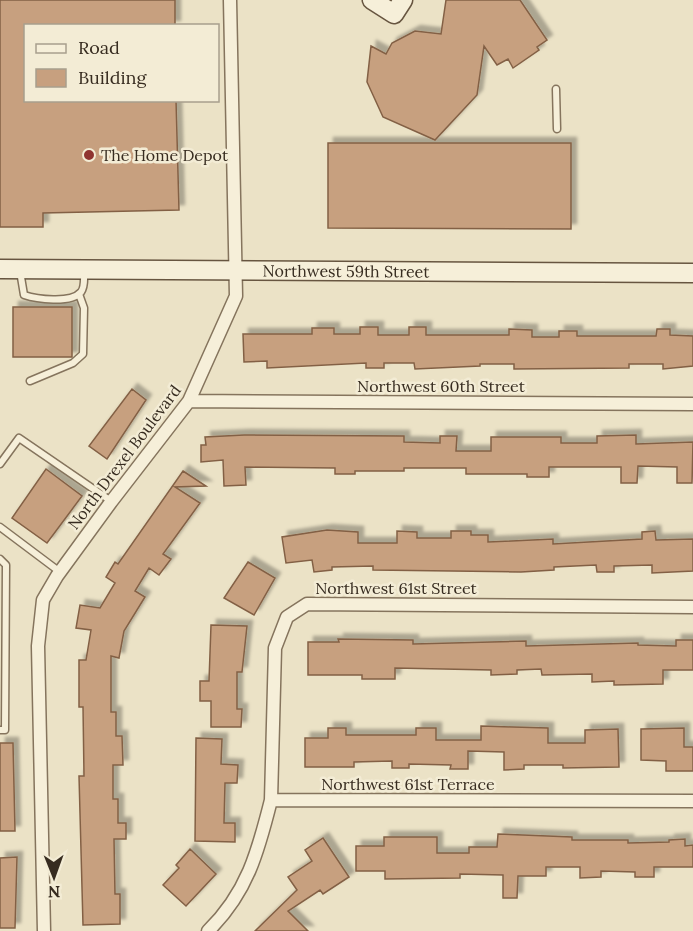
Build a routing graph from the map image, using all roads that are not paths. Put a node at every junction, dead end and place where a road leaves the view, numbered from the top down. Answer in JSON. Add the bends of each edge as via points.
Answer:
{"nodes":[{"id":1,"x":230,"y":0,"type":"edge"},
{"id":2,"x":372,"y":0,"type":"edge"},
{"id":3,"x":403,"y":0,"type":"edge"},
{"id":4,"x":556,"y":89,"type":"dead end"},
{"id":5,"x":557,"y":129,"type":"dead end"},
{"id":6,"x":0,"y":269,"type":"edge"},
{"id":7,"x":20,"y":269,"type":"junction"},
{"id":8,"x":84,"y":269,"type":"junction"},
{"id":9,"x":236,"y":271,"type":"junction"},
{"id":10,"x":693,"y":273,"type":"edge"},
{"id":11,"x":79,"y":294,"type":"junction"},
{"id":12,"x":30,"y":381,"type":"dead end"},
{"id":13,"x":189,"y":401,"type":"junction"},
{"id":14,"x":693,"y":404,"type":"edge"},
{"id":15,"x":0,"y":464,"type":"edge"},
{"id":16,"x":111,"y":502,"type":"junction"},
{"id":17,"x":0,"y":527,"type":"edge"},
{"id":18,"x":0,"y":560,"type":"edge"},
{"id":19,"x":60,"y":572,"type":"junction"},
{"id":20,"x":693,"y":607,"type":"edge"},
{"id":21,"x":0,"y":730,"type":"edge"},
{"id":22,"x":271,"y":800,"type":"junction"},
{"id":23,"x":693,"y":801,"type":"edge"},
{"id":24,"x":44,"y":931,"type":"edge"},
{"id":25,"x":208,"y":931,"type":"edge"}],
"edges":[{"from":1,"to":9,"type":"street","name":"North Drexel Boulevard"},
{"from":2,"to":3,"type":"street","via":[[394,14]]},
{"from":4,"to":5,"type":"lane"},
{"from":6,"to":7,"type":"street","name":"Northwest 59th Street"},
{"from":7,"to":8,"type":"street","name":"Northwest 59th Street"},
{"from":7,"to":11,"type":"lane","via":[[24,295],[71,298]]},
{"from":8,"to":9,"type":"street","name":"Northwest 59th Street"},
{"from":8,"to":11,"type":"lane"},
{"from":9,"to":10,"type":"street","name":"Northwest 59th Street"},
{"from":9,"to":13,"type":"street","name":"North Drexel Boulevard","via":[[236,296]]},
{"from":11,"to":12,"type":"lane","via":[[84,308],[83,354],[74,363]]},
{"from":13,"to":14,"type":"street","name":"Northwest 60th Street"},
{"from":13,"to":16,"type":"street","name":"North Drexel Boulevard"},
{"from":15,"to":16,"type":"lane","via":[[19,438]]},
{"from":16,"to":19,"type":"street","name":"North Drexel Boulevard"},
{"from":17,"to":19,"type":"lane"},
{"from":18,"to":21,"type":"lane","via":[[6,565],[5,730]]},
{"from":19,"to":24,"type":"street","name":"North Drexel Boulevard","via":[[43,600],[38,646]]},
{"from":20,"to":22,"type":"street","name":"Northwest 61st Street","via":[[307,604],[287,617],[275,648]]},
{"from":22,"to":23,"type":"street","name":"Northwest 61st Terrace"},
{"from":22,"to":25,"type":"street","via":[[258,855],[228,912]]}]}
